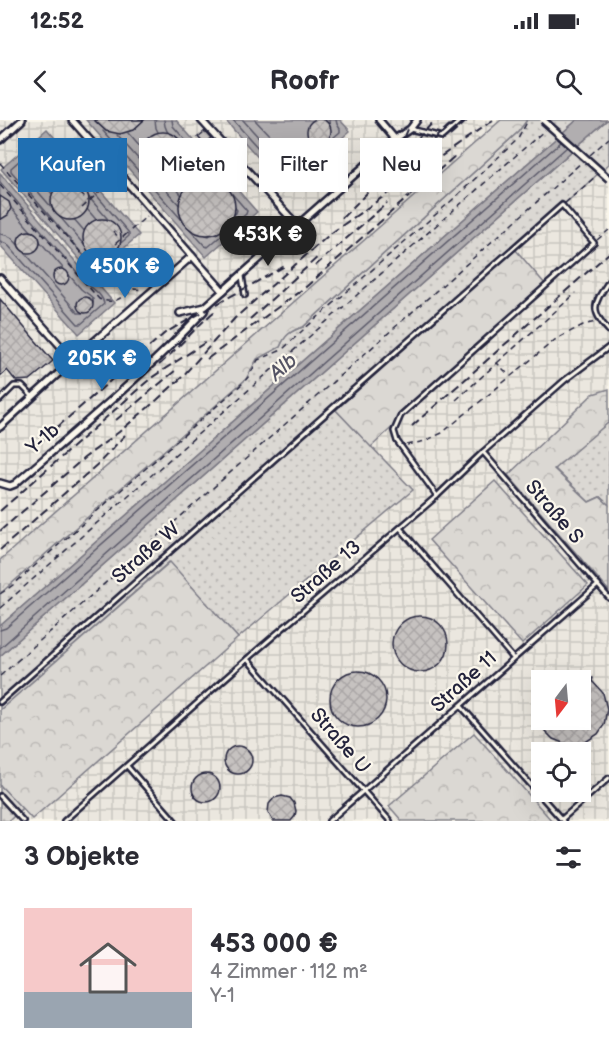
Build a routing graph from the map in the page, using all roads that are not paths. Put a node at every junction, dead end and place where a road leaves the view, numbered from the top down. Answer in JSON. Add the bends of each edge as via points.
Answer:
{"nodes":[{"id":1,"x":22,"y":120,"type":"edge"},
{"id":2,"x":72,"y":120,"type":"edge"},
{"id":3,"x":201,"y":120,"type":"edge"},
{"id":4,"x":379,"y":120,"type":"edge"},
{"id":5,"x":417,"y":120,"type":"edge"},
{"id":6,"x":461,"y":120,"type":"edge"},
{"id":7,"x":543,"y":120,"type":"edge"},
{"id":8,"x":410,"y":129,"type":"junction"},
{"id":9,"x":394,"y":138,"type":"edge"},
{"id":10,"x":396,"y":138,"type":"edge"},
{"id":11,"x":0,"y":140,"type":"edge"},
{"id":12,"x":360,"y":170,"type":"edge"},
{"id":13,"x":609,"y":178,"type":"edge"},
{"id":14,"x":297,"y":225,"type":"junction"},
{"id":15,"x":192,"y":256,"type":"junction"},
{"id":16,"x":242,"y":274,"type":"junction"},
{"id":17,"x":0,"y":278,"type":"edge"},
{"id":18,"x":609,"y":281,"type":"edge"},
{"id":19,"x":223,"y":291,"type":"junction"},
{"id":20,"x":245,"y":294,"type":"dead end"},
{"id":21,"x":205,"y":307,"type":"junction"},
{"id":22,"x":180,"y":313,"type":"dead end"},
{"id":23,"x":609,"y":331,"type":"edge"},
{"id":24,"x":609,"y":347,"type":"edge"},
{"id":25,"x":73,"y":360,"type":"junction"},
{"id":26,"x":33,"y":398,"type":"junction"},
{"id":27,"x":0,"y":400,"type":"edge"},
{"id":28,"x":0,"y":426,"type":"edge"},
{"id":29,"x":483,"y":452,"type":"junction"},
{"id":30,"x":0,"y":483,"type":"edge"},
{"id":31,"x":437,"y":496,"type":"junction"},
{"id":32,"x":400,"y":528,"type":"junction"},
{"id":33,"x":598,"y":585,"type":"junction"},
{"id":34,"x":609,"y":598,"type":"edge"},
{"id":35,"x":513,"y":658,"type":"junction"},
{"id":36,"x":247,"y":659,"type":"junction"},
{"id":37,"x":0,"y":702,"type":"edge"},
{"id":38,"x":461,"y":706,"type":"junction"},
{"id":39,"x":126,"y":766,"type":"junction"},
{"id":40,"x":609,"y":778,"type":"edge"},
{"id":41,"x":363,"y":790,"type":"junction"},
{"id":42,"x":0,"y":796,"type":"edge"},
{"id":43,"x":20,"y":820,"type":"edge"},
{"id":44,"x":562,"y":820,"type":"edge"},
{"id":45,"x":64,"y":821,"type":"edge"},
{"id":46,"x":176,"y":821,"type":"edge"},
{"id":47,"x":329,"y":821,"type":"edge"},
{"id":48,"x":390,"y":821,"type":"edge"}],
"edges":[{"from":1,"to":11,"type":"street"},
{"from":2,"to":15,"type":"street"},
{"from":3,"to":14,"type":"street"},
{"from":4,"to":9,"type":"street"},
{"from":5,"to":8,"type":"street","name":"Y-1b"},
{"from":6,"to":8,"type":"lane","via":[[442,137]]},
{"from":7,"to":13,"type":"street","bridge":true},
{"from":8,"to":10,"type":"street","name":"Y-1b"},
{"from":12,"to":14,"type":"street","name":"Y-1b"},
{"from":14,"to":16,"type":"street","name":"Y-1b"},
{"from":15,"to":19,"type":"street"},
{"from":15,"to":25,"type":"street"},
{"from":16,"to":19,"type":"street","name":"Y-1b"},
{"from":16,"to":20,"type":"lane"},
{"from":17,"to":25,"type":"street"},
{"from":18,"to":23,"type":"lane","via":[[597,300],[596,312]]},
{"from":19,"to":21,"type":"street","name":"Y-1b"},
{"from":21,"to":22,"type":"street","name":"Y-1b"},
{"from":21,"to":30,"type":"street","name":"Y-1b","via":[[184,333],[15,484]]},
{"from":24,"to":29,"type":"lane","name":"Straße 13"},
{"from":25,"to":26,"type":"street"},
{"from":26,"to":27,"type":"lane","via":[[22,386],[14,386]]},
{"from":26,"to":28,"type":"street"},
{"from":29,"to":31,"type":"lane","name":"Straße 13"},
{"from":29,"to":33,"type":"lane","name":"Straße S"},
{"from":31,"to":32,"type":"lane","name":"Straße 13"},
{"from":31,"to":37,"type":"lane","name":"Straße W","via":[[397,441],[394,430],[401,415],[594,243],[562,205]]},
{"from":32,"to":35,"type":"lane"},
{"from":32,"to":36,"type":"lane","name":"Straße 13"},
{"from":33,"to":34,"type":"lane","name":"Straße S"},
{"from":33,"to":35,"type":"lane","name":"Straße 11"},
{"from":35,"to":38,"type":"lane","name":"Straße 11"},
{"from":36,"to":39,"type":"lane","name":"Straße 13"},
{"from":36,"to":41,"type":"lane","name":"Straße U"},
{"from":38,"to":41,"type":"lane","name":"Straße 11"},
{"from":38,"to":44,"type":"lane"},
{"from":39,"to":45,"type":"lane","name":"Straße 13"},
{"from":39,"to":46,"type":"lane"},
{"from":40,"to":44,"type":"lane"},
{"from":41,"to":47,"type":"lane","name":"Straße 11"},
{"from":41,"to":48,"type":"lane","name":"Straße U"},
{"from":42,"to":43,"type":"lane"}]}
